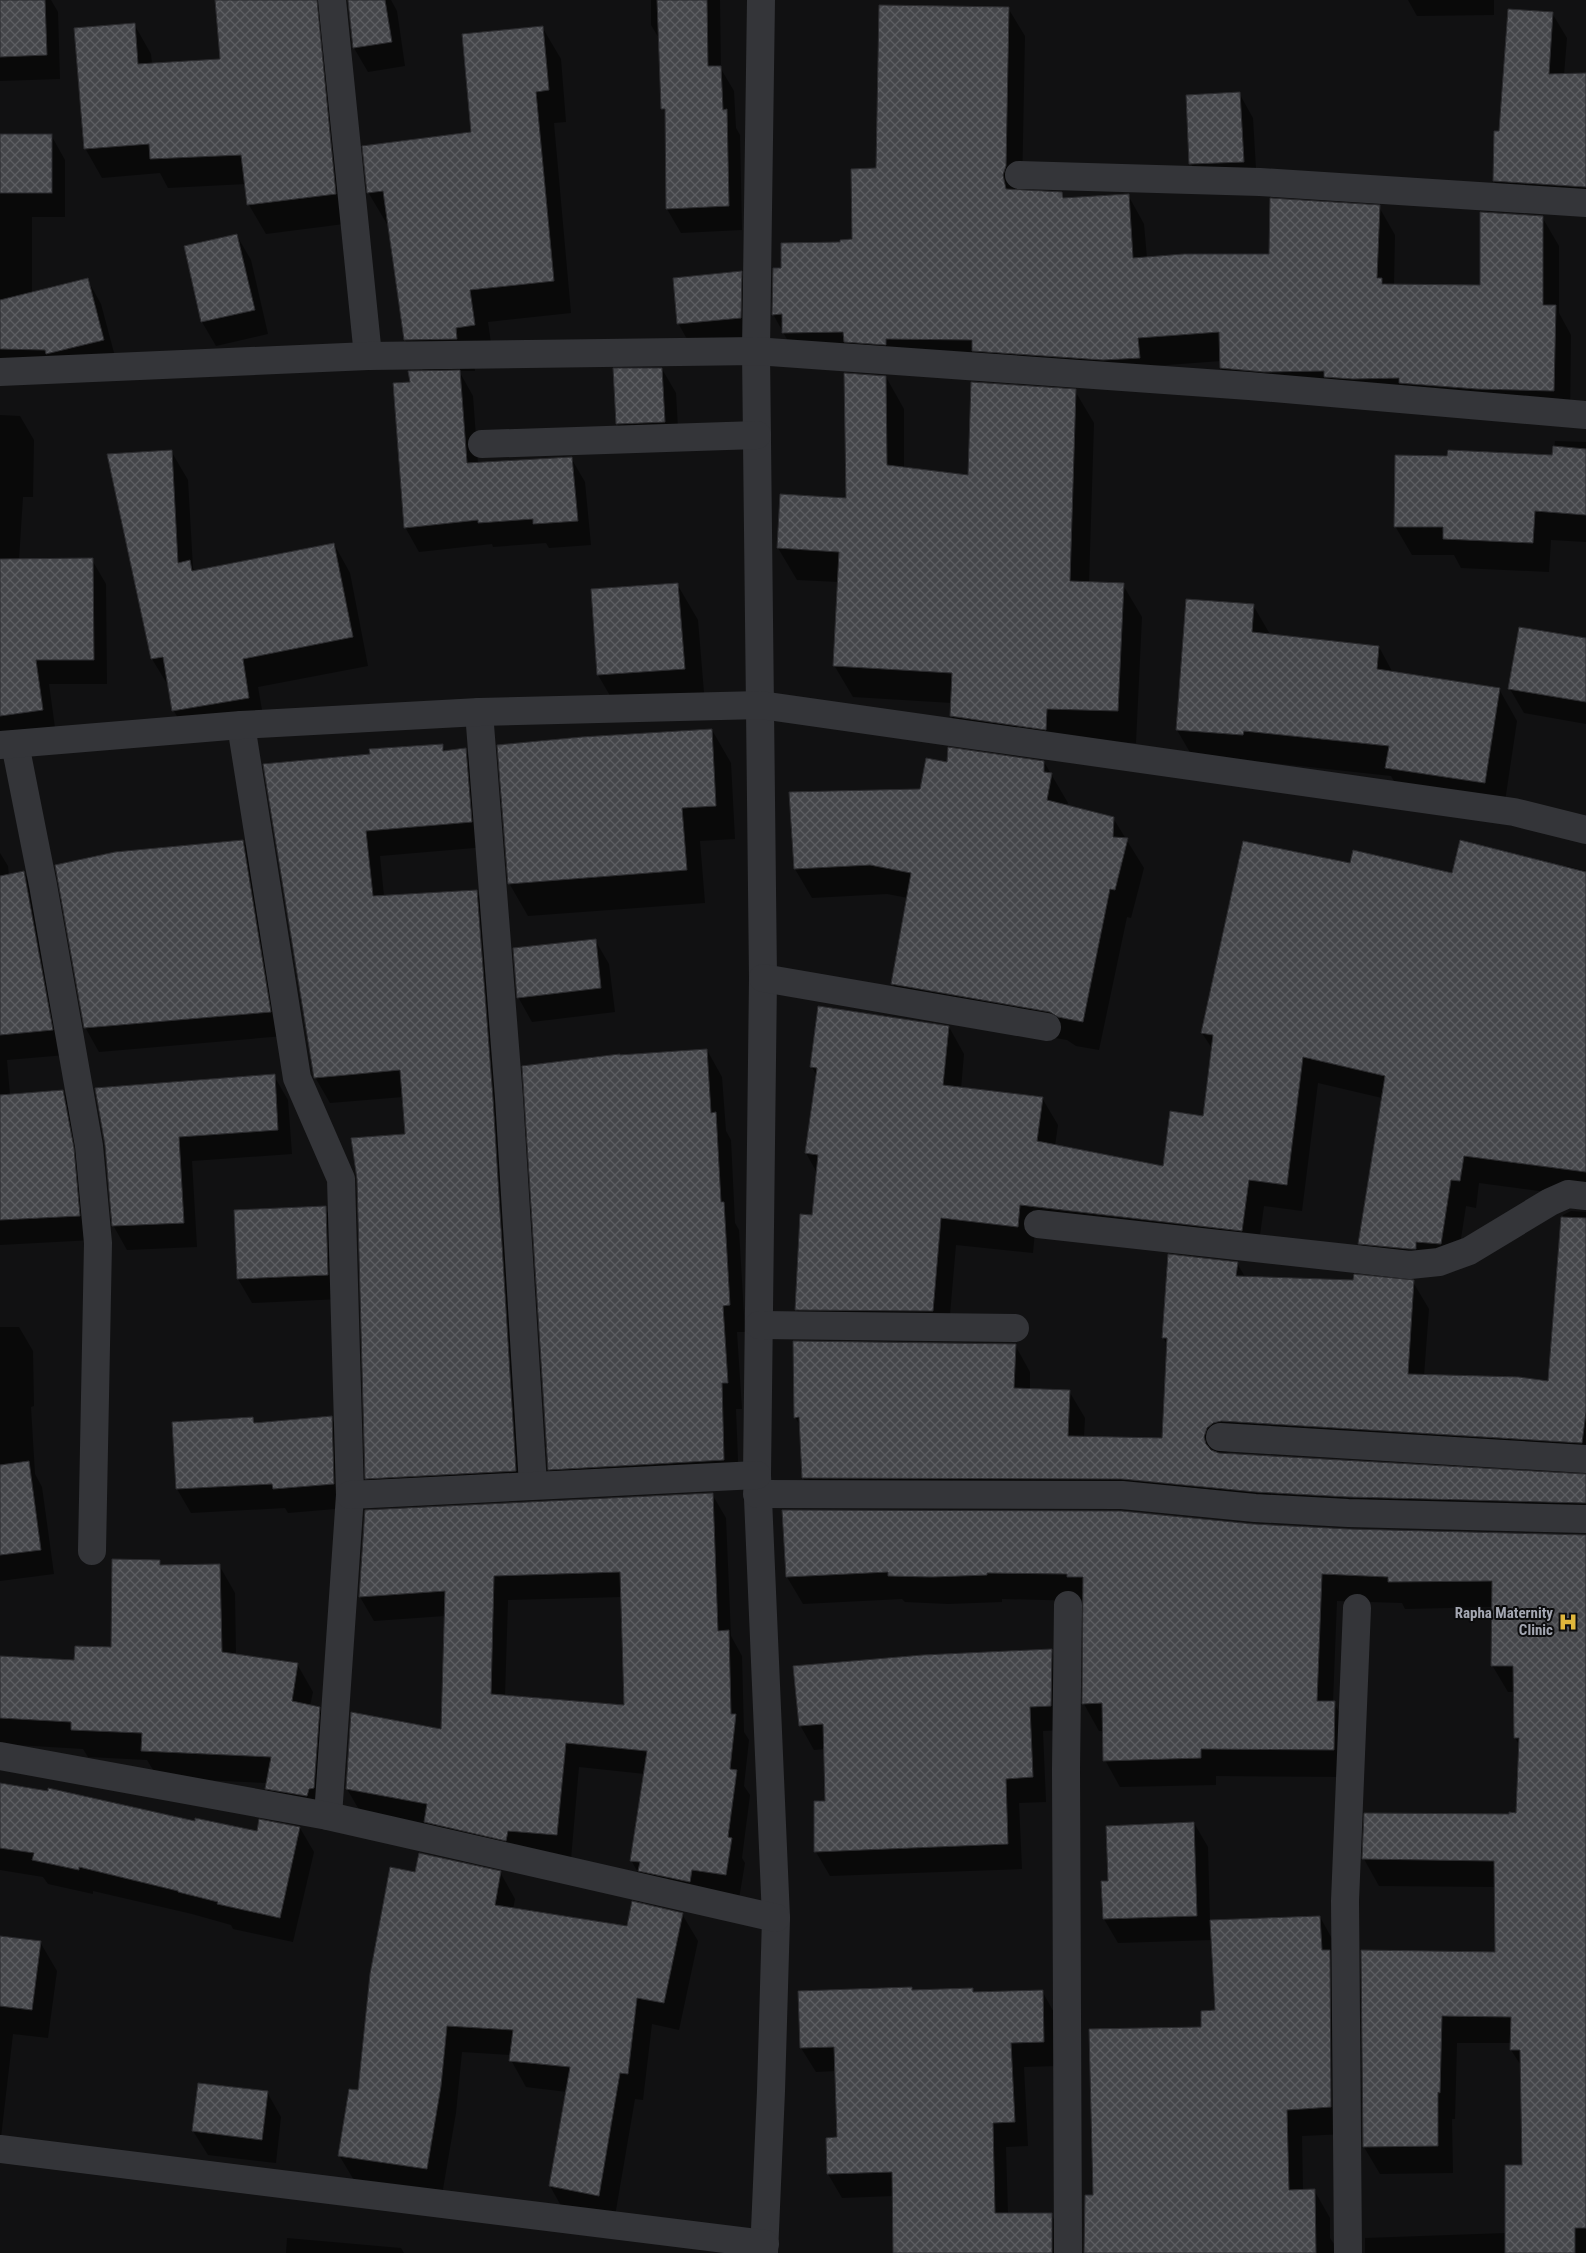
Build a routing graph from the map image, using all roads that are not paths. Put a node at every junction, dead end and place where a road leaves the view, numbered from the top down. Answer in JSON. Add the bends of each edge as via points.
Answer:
{"nodes":[{"id":1,"x":332,"y":0,"type":"edge"},
{"id":2,"x":761,"y":0,"type":"edge"},
{"id":3,"x":1019,"y":175,"type":"dead end"},
{"id":4,"x":1586,"y":202,"type":"edge"},
{"id":5,"x":756,"y":351,"type":"junction"},
{"id":6,"x":368,"y":356,"type":"junction"},
{"id":7,"x":0,"y":372,"type":"edge"},
{"id":8,"x":1586,"y":415,"type":"edge"},
{"id":9,"x":757,"y":434,"type":"junction"},
{"id":10,"x":482,"y":444,"type":"dead end"},
{"id":11,"x":762,"y":705,"type":"junction"},
{"id":12,"x":479,"y":712,"type":"junction"},
{"id":13,"x":241,"y":725,"type":"junction"},
{"id":14,"x":8,"y":744,"type":"edge"},
{"id":15,"x":1586,"y":830,"type":"edge"},
{"id":16,"x":763,"y":978,"type":"junction"},
{"id":17,"x":1047,"y":1027,"type":"dead end"},
{"id":18,"x":1586,"y":1196,"type":"edge"},
{"id":19,"x":1038,"y":1224,"type":"dead end"},
{"id":20,"x":759,"y":1324,"type":"junction"},
{"id":21,"x":1015,"y":1328,"type":"dead end"},
{"id":22,"x":1220,"y":1437,"type":"dead end"},
{"id":23,"x":1586,"y":1459,"type":"edge"},
{"id":24,"x":533,"y":1484,"type":"junction"},
{"id":25,"x":757,"y":1484,"type":"junction"},
{"id":26,"x":350,"y":1494,"type":"junction"},
{"id":27,"x":1586,"y":1520,"type":"edge"},
{"id":28,"x":92,"y":1551,"type":"dead end"},
{"id":29,"x":1068,"y":1605,"type":"dead end"},
{"id":30,"x":1357,"y":1608,"type":"dead end"},
{"id":31,"x":0,"y":1756,"type":"edge"},
{"id":32,"x":328,"y":1816,"type":"junction"},
{"id":33,"x":776,"y":1918,"type":"junction"},
{"id":34,"x":0,"y":2149,"type":"edge"},
{"id":35,"x":764,"y":2249,"type":"edge"},
{"id":36,"x":1068,"y":2253,"type":"edge"},
{"id":37,"x":1348,"y":2253,"type":"edge"}],
"edges":[{"from":1,"to":6,"type":"street"},
{"from":2,"to":5,"type":"street"},
{"from":3,"to":4,"type":"street","via":[[1260,182]]},
{"from":5,"to":6,"type":"street"},
{"from":5,"to":8,"type":"street","via":[[1249,386]]},
{"from":5,"to":9,"type":"street"},
{"from":6,"to":7,"type":"street"},
{"from":9,"to":10,"type":"street"},
{"from":9,"to":11,"type":"street"},
{"from":11,"to":12,"type":"street"},
{"from":11,"to":15,"type":"street","via":[[1514,812]]},
{"from":11,"to":16,"type":"street"},
{"from":12,"to":13,"type":"street"},
{"from":12,"to":24,"type":"street","via":[[509,1098]]},
{"from":13,"to":14,"type":"street"},
{"from":13,"to":26,"type":"street","via":[[297,1078],[341,1180]]},
{"from":14,"to":28,"type":"street","via":[[43,885],[89,1146],[98,1243]]},
{"from":16,"to":17,"type":"street"},
{"from":16,"to":20,"type":"street"},
{"from":18,"to":19,"type":"street","via":[[1568,1194],[1550,1202],[1469,1251],[1439,1262],[1410,1265]]},
{"from":20,"to":21,"type":"street"},
{"from":20,"to":25,"type":"street"},
{"from":22,"to":23,"type":"street"},
{"from":24,"to":25,"type":"street"},
{"from":24,"to":26,"type":"street"},
{"from":25,"to":27,"type":"street","via":[[1122,1495],[1255,1508]]},
{"from":25,"to":33,"type":"street"},
{"from":26,"to":32,"type":"street"},
{"from":29,"to":36,"type":"street"},
{"from":30,"to":37,"type":"street","via":[[1345,1900]]},
{"from":31,"to":32,"type":"street"},
{"from":32,"to":33,"type":"street"},
{"from":33,"to":35,"type":"street"},
{"from":34,"to":35,"type":"street"}]}
